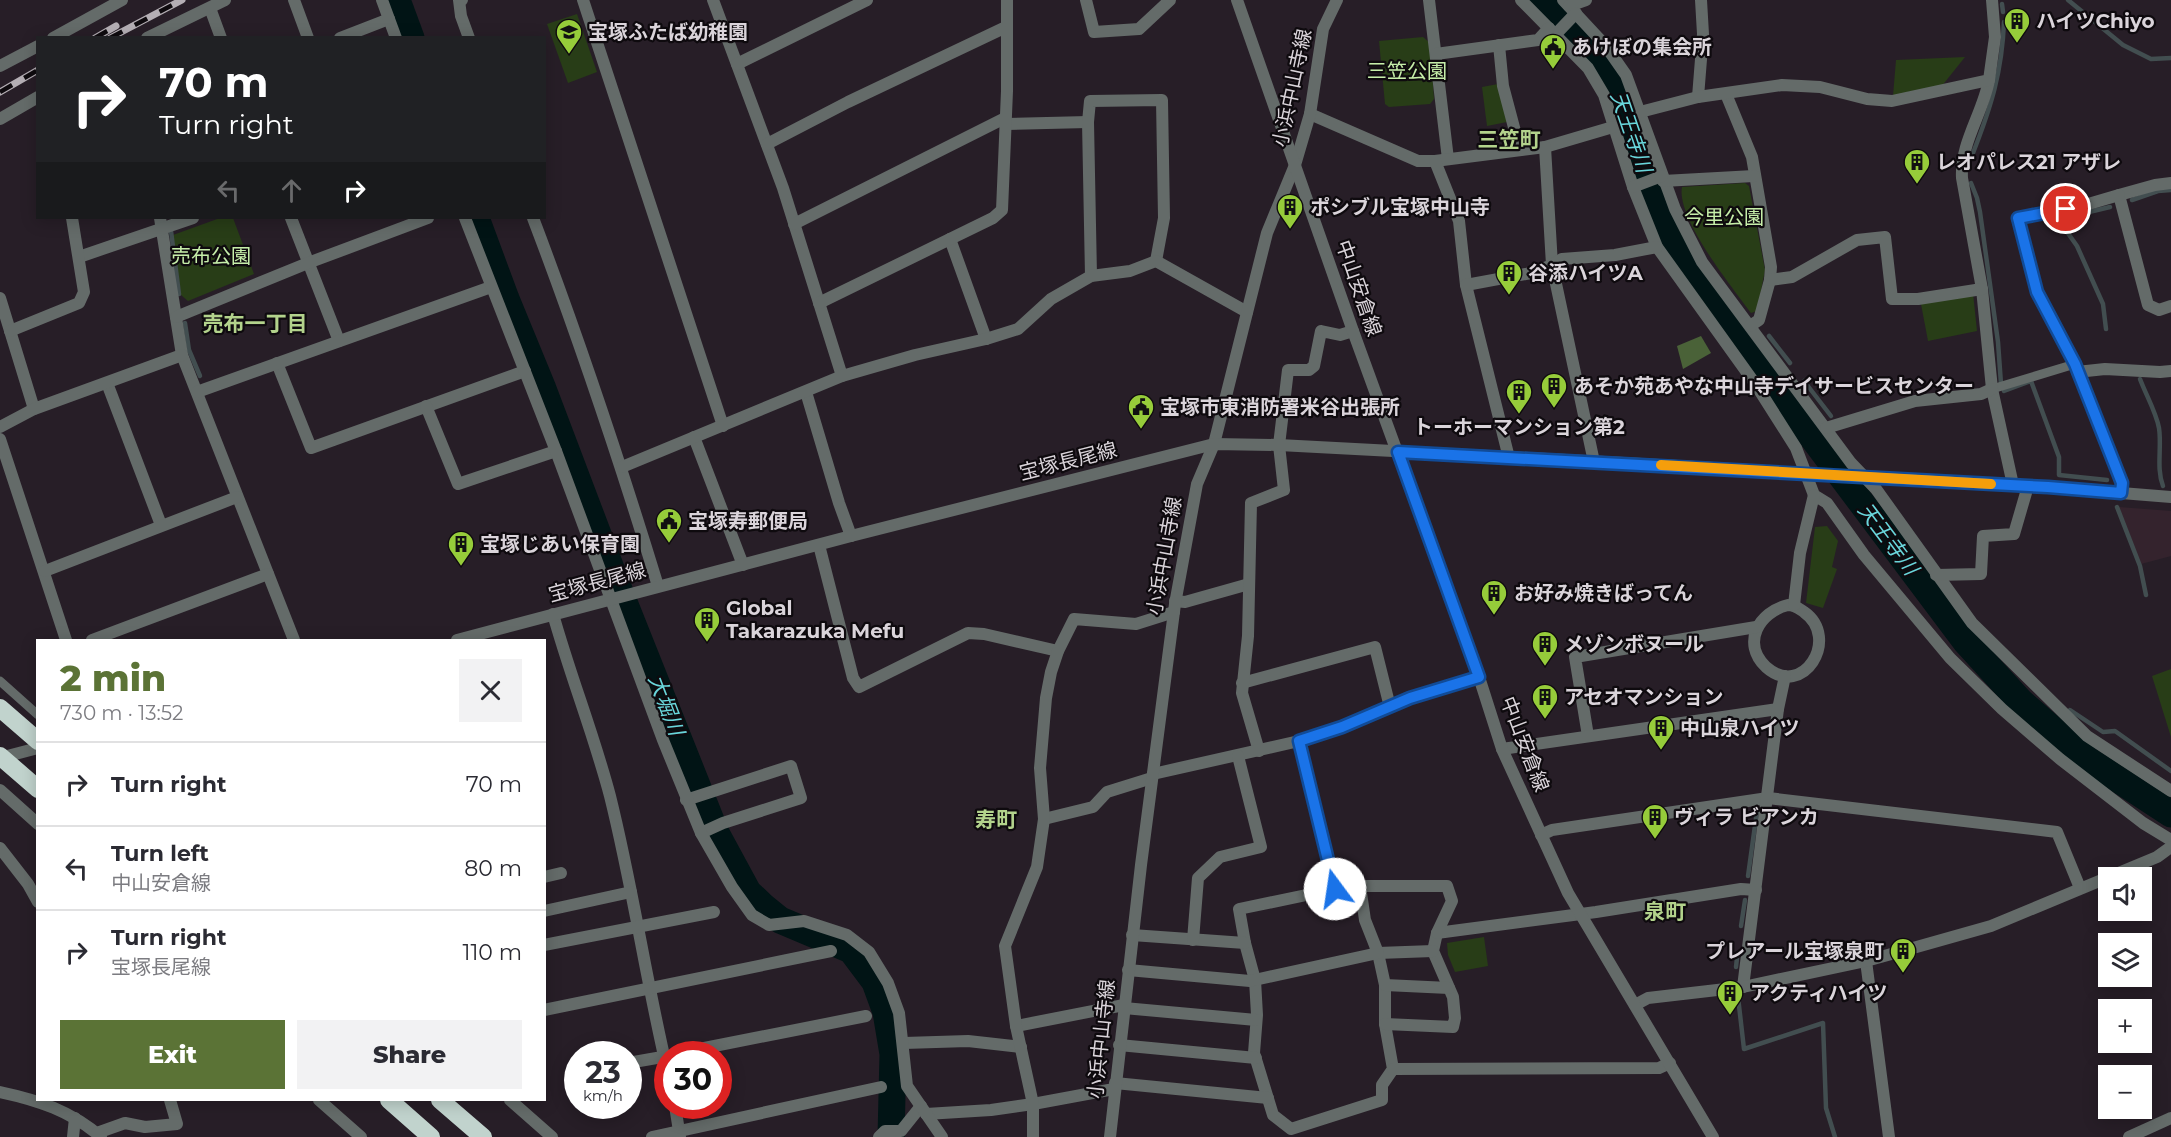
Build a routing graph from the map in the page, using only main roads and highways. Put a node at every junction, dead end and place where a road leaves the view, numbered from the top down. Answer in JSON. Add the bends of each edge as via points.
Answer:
{"nodes":[{"id":1,"x":0,"y":708,"type":"edge"},
{"id":2,"x":36,"y":739,"type":"edge"},
{"id":3,"x":0,"y":757,"type":"edge"},
{"id":4,"x":36,"y":787,"type":"edge"},
{"id":5,"x":390,"y":1101,"type":"edge"},
{"id":6,"x":441,"y":1101,"type":"edge"},
{"id":7,"x":431,"y":1137,"type":"edge"},
{"id":8,"x":483,"y":1137,"type":"edge"}],
"edges":[{"from":1,"to":2,"type":"highway"},
{"from":3,"to":4,"type":"highway","bridge":true},
{"from":5,"to":7,"type":"highway"},
{"from":6,"to":8,"type":"highway"}]}
